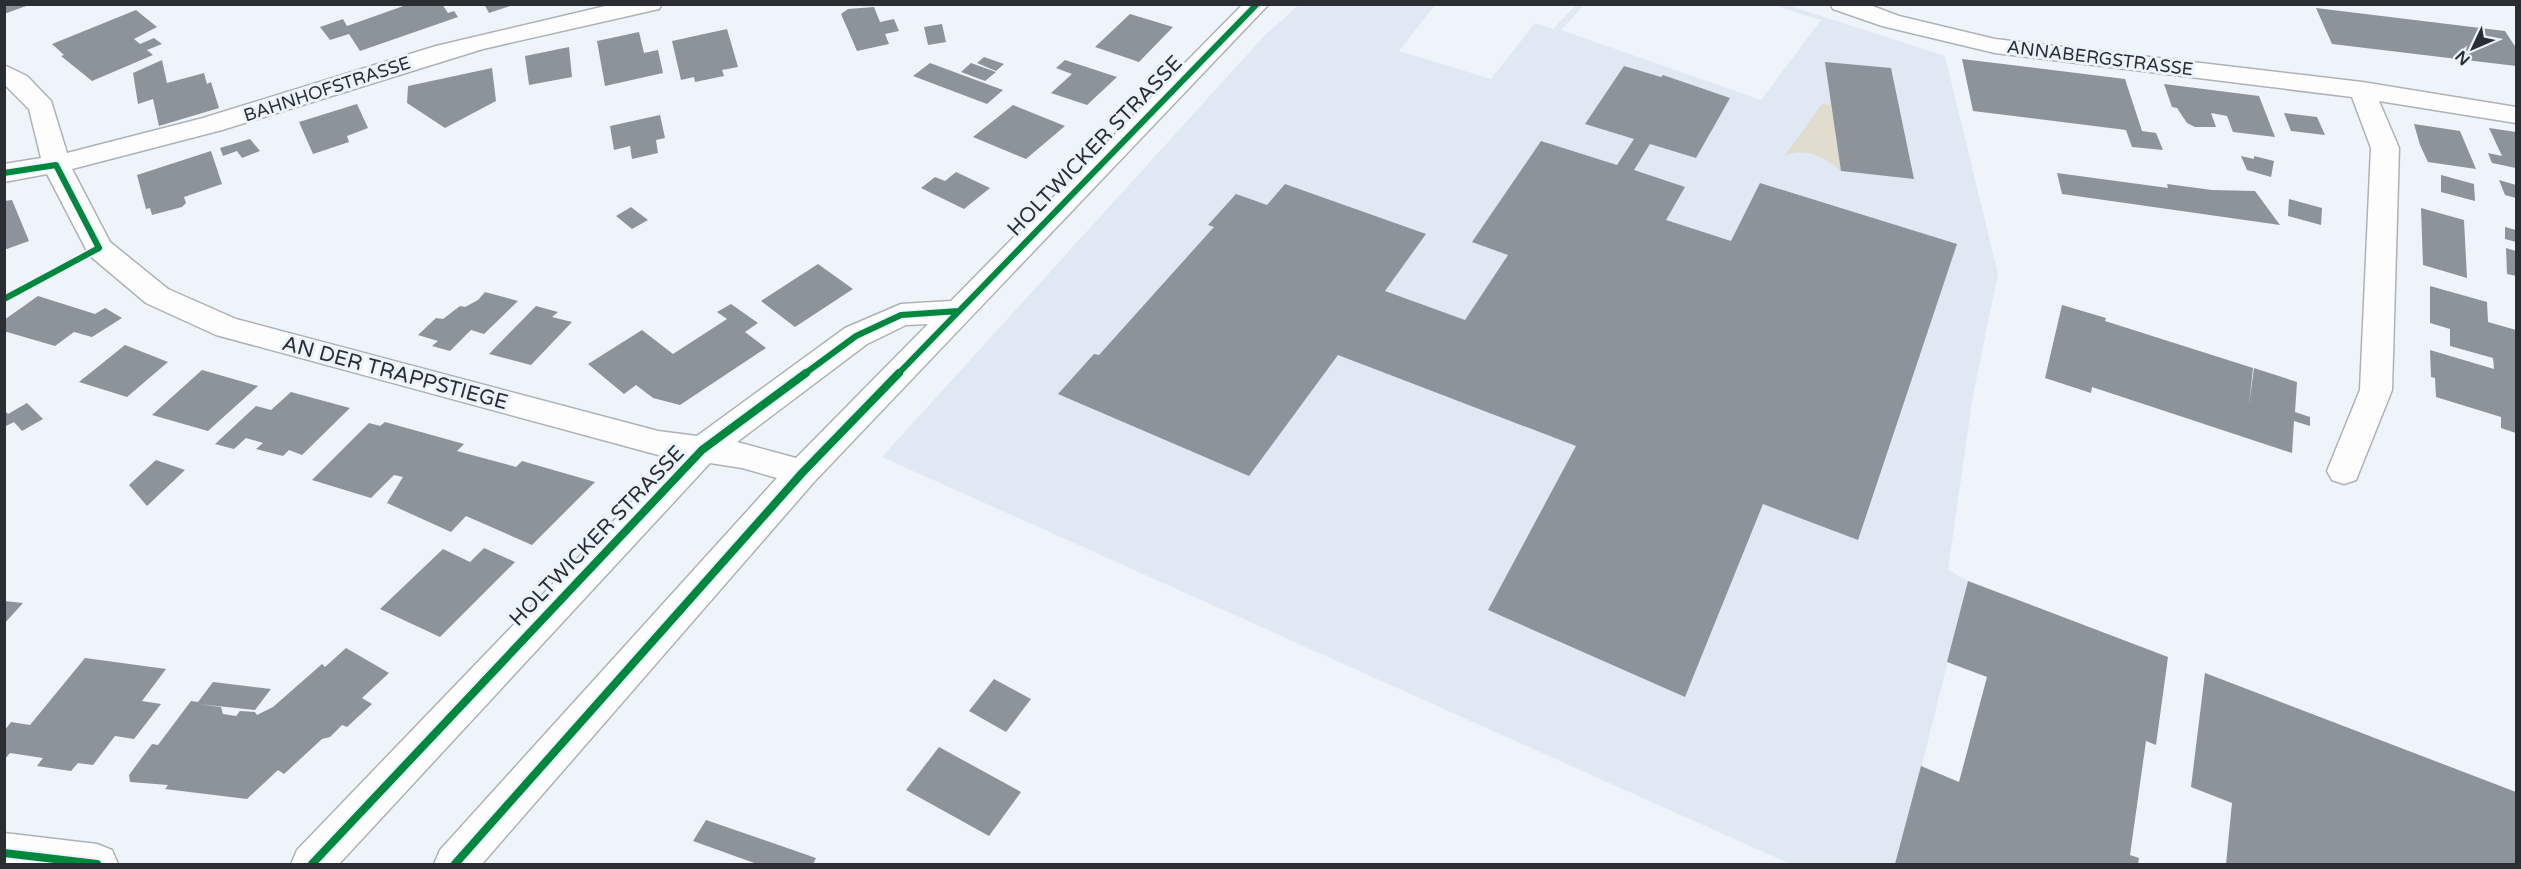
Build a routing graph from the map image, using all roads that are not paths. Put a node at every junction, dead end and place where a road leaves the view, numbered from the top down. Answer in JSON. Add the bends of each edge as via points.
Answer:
{"nodes":[{"id":1,"x":650,"y":4,"type":"edge"},
{"id":2,"x":1257,"y":4,"type":"edge"},
{"id":3,"x":1842,"y":4,"type":"edge"},
{"id":4,"x":4,"y":73,"type":"edge"},
{"id":5,"x":2362,"y":90,"type":"junction"},
{"id":6,"x":2517,"y":115,"type":"edge"},
{"id":7,"x":56,"y":165,"type":"junction"},
{"id":8,"x":4,"y":173,"type":"edge"},
{"id":9,"x":959,"y":311,"type":"junction"},
{"id":10,"x":702,"y":450,"type":"junction"},
{"id":11,"x":2344,"y":471,"type":"dead end"},
{"id":12,"x":802,"y":473,"type":"junction"},
{"id":13,"x":4,"y":853,"type":"edge"},
{"id":14,"x":97,"y":864,"type":"edge"},
{"id":15,"x":312,"y":864,"type":"edge"},
{"id":16,"x":455,"y":864,"type":"edge"}],
"edges":[{"from":1,"to":7,"type":"street","name":"BAHNHOFSTRASSE","via":[[494,38],[236,118]]},
{"from":2,"to":9,"type":"street","name":"HOLTWICKER STRASSE"},
{"from":3,"to":5,"type":"street","name":"ANNABERGSTRASSE","via":[[1891,21],[1995,45]]},
{"from":4,"to":7,"type":"street","name":"AN DER TRAPPSTIEGE","via":[[18,81],[42,107]]},
{"from":5,"to":6,"type":"street","name":"ANNABERGSTRASSE"},
{"from":5,"to":11,"type":"street","via":[[2385,148],[2376,390]]},
{"from":7,"to":8,"type":"street","name":"BAHNHOFSTRASSE"},
{"from":7,"to":10,"type":"street","name":"AN DER TRAPPSTIEGE","via":[[99,248],[157,296],[227,327],[658,444]]},
{"from":9,"to":10,"type":"street","name":"HOLTWICKER STRASSE","via":[[901,315],[856,336]]},
{"from":9,"to":12,"type":"street","name":"HOLTWICKER STRASSE"},
{"from":10,"to":12,"type":"street","name":"AN DER TRAPPSTIEGE","via":[[742,455]]},
{"from":10,"to":15,"type":"street","name":"HOLTWICKER STRASSE"},
{"from":12,"to":16,"type":"street","name":"HOLTWICKER STRASSE"},
{"from":13,"to":14,"type":"street"}]}
